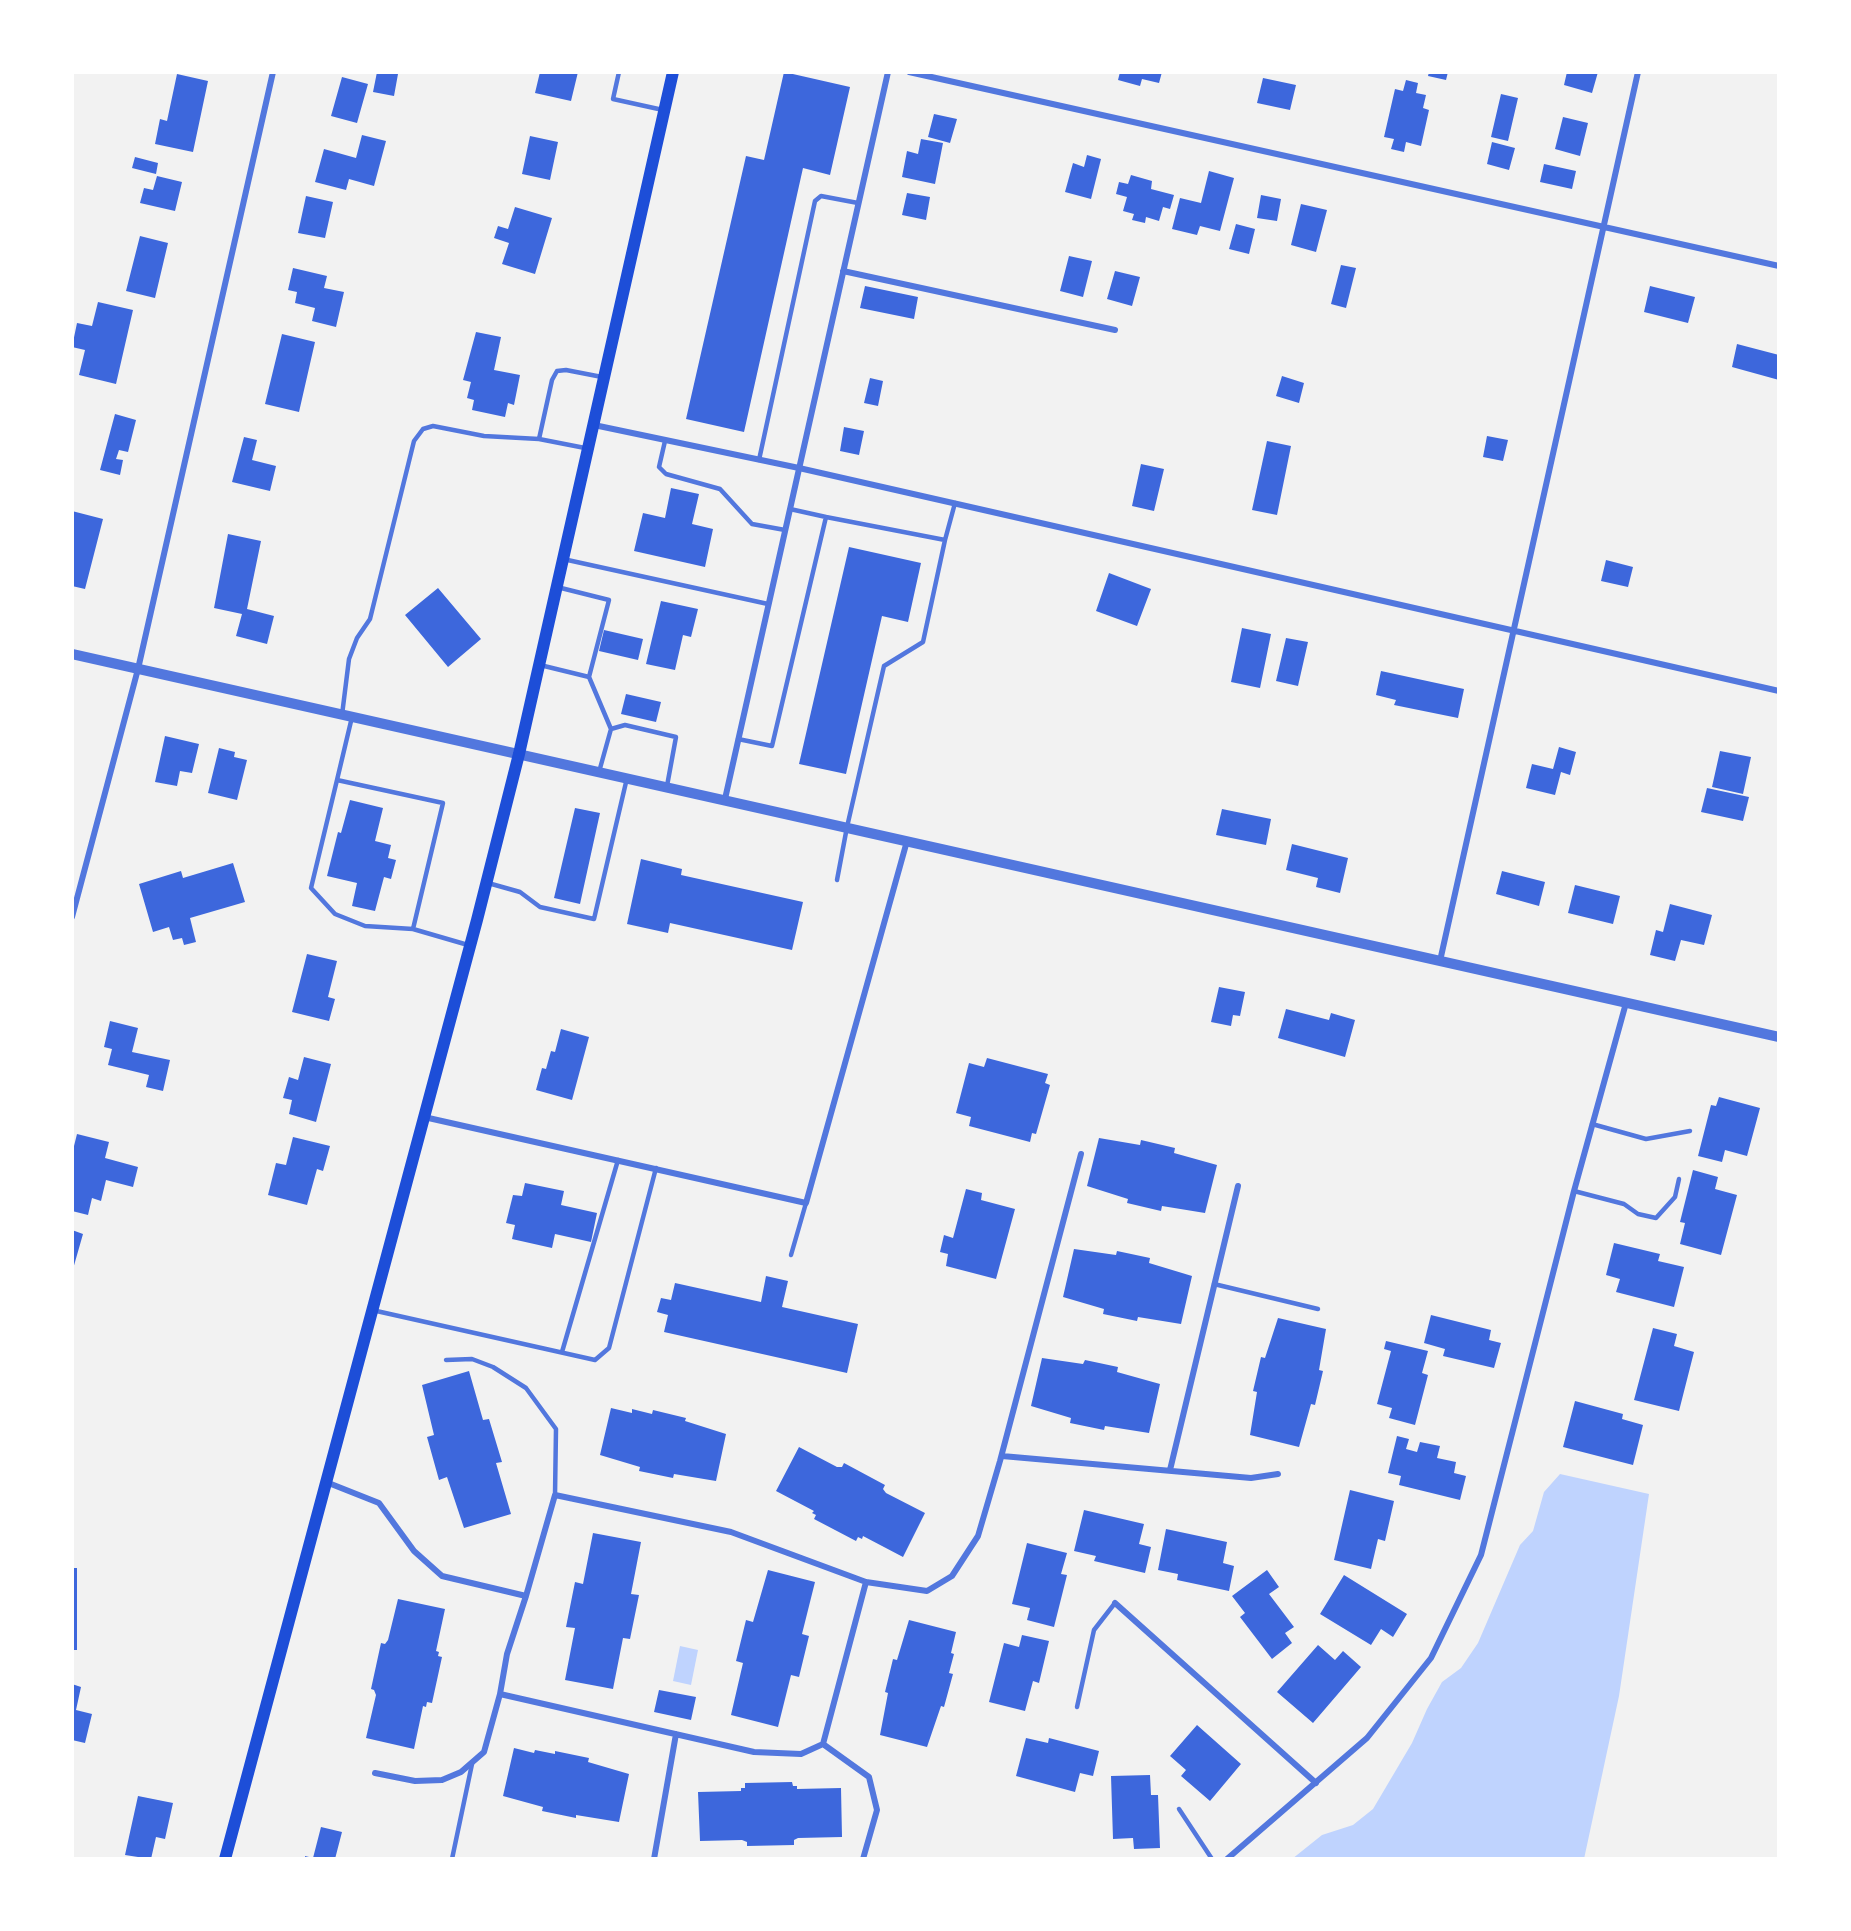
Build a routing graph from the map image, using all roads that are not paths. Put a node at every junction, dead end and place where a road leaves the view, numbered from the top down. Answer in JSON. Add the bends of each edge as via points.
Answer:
{"nodes":[{"id":1,"x":273,"y":72,"type":"edge"},
{"id":2,"x":619,"y":72,"type":"edge"},
{"id":3,"x":674,"y":72,"type":"edge"},
{"id":4,"x":888,"y":72,"type":"edge"},
{"id":5,"x":909,"y":72,"type":"edge"},
{"id":6,"x":1638,"y":72,"type":"edge"},
{"id":7,"x":665,"y":111,"type":"junction"},
{"id":8,"x":858,"y":203,"type":"junction"},
{"id":9,"x":1604,"y":227,"type":"junction"},
{"id":10,"x":1779,"y":266,"type":"edge"},
{"id":11,"x":843,"y":271,"type":"junction"},
{"id":12,"x":1115,"y":330,"type":"dead end"},
{"id":13,"x":605,"y":378,"type":"junction"},
{"id":14,"x":594,"y":425,"type":"junction"},
{"id":15,"x":539,"y":439,"type":"junction"},
{"id":16,"x":665,"y":441,"type":"junction"},
{"id":17,"x":589,"y":449,"type":"junction"},
{"id":18,"x":759,"y":460,"type":"junction"},
{"id":19,"x":799,"y":468,"type":"junction"},
{"id":20,"x":955,"y":503,"type":"junction"},
{"id":21,"x":789,"y":510,"type":"junction"},
{"id":22,"x":826,"y":517,"type":"junction"},
{"id":23,"x":785,"y":530,"type":"junction"},
{"id":24,"x":945,"y":540,"type":"junction"},
{"id":25,"x":563,"y":559,"type":"junction"},
{"id":26,"x":557,"y":587,"type":"junction"},
{"id":27,"x":768,"y":604,"type":"junction"},
{"id":28,"x":1515,"y":629,"type":"junction"},
{"id":29,"x":72,"y":654,"type":"edge"},
{"id":30,"x":540,"y":665,"type":"junction"},
{"id":31,"x":138,"y":669,"type":"junction"},
{"id":32,"x":589,"y":676,"type":"junction"},
{"id":33,"x":1779,"y":691,"type":"edge"},
{"id":34,"x":347,"y":716,"type":"junction"},
{"id":35,"x":610,"y":729,"type":"junction"},
{"id":36,"x":738,"y":739,"type":"junction"},
{"id":37,"x":519,"y":754,"type":"junction"},
{"id":38,"x":599,"y":772,"type":"junction"},
{"id":39,"x":627,"y":778,"type":"junction"},
{"id":40,"x":337,"y":780,"type":"junction"},
{"id":41,"x":666,"y":786,"type":"junction"},
{"id":42,"x":725,"y":800,"type":"junction"},
{"id":43,"x":847,"y":827,"type":"junction"},
{"id":44,"x":908,"y":841,"type":"junction"},
{"id":45,"x":837,"y":880,"type":"dead end"},
{"id":46,"x":487,"y":882,"type":"junction"},
{"id":47,"x":72,"y":917,"type":"edge"},
{"id":48,"x":413,"y":930,"type":"junction"},
{"id":49,"x":470,"y":946,"type":"junction"},
{"id":50,"x":1440,"y":961,"type":"junction"},
{"id":51,"x":1626,"y":1003,"type":"junction"},
{"id":52,"x":1779,"y":1038,"type":"edge"},
{"id":53,"x":424,"y":1117,"type":"junction"},
{"id":54,"x":1592,"y":1124,"type":"junction"},
{"id":55,"x":1690,"y":1131,"type":"dead end"},
{"id":56,"x":1081,"y":1154,"type":"dead end"},
{"id":57,"x":618,"y":1160,"type":"junction"},
{"id":58,"x":656,"y":1168,"type":"junction"},
{"id":59,"x":1679,"y":1179,"type":"dead end"},
{"id":60,"x":1238,"y":1186,"type":"dead end"},
{"id":61,"x":1574,"y":1191,"type":"junction"},
{"id":62,"x":806,"y":1203,"type":"junction"},
{"id":63,"x":791,"y":1255,"type":"dead end"},
{"id":64,"x":1214,"y":1284,"type":"junction"},
{"id":65,"x":1318,"y":1309,"type":"dead end"},
{"id":66,"x":371,"y":1310,"type":"junction"},
{"id":67,"x":562,"y":1352,"type":"junction"},
{"id":68,"x":446,"y":1360,"type":"dead end"},
{"id":69,"x":1002,"y":1456,"type":"junction"},
{"id":70,"x":1170,"y":1470,"type":"junction"},
{"id":71,"x":1278,"y":1474,"type":"dead end"},
{"id":72,"x":325,"y":1482,"type":"junction"},
{"id":73,"x":555,"y":1495,"type":"junction"},
{"id":74,"x":866,"y":1582,"type":"junction"},
{"id":75,"x":526,"y":1596,"type":"junction"},
{"id":76,"x":1115,"y":1603,"type":"joint"},
{"id":77,"x":500,"y":1694,"type":"junction"},
{"id":78,"x":1077,"y":1707,"type":"dead end"},
{"id":79,"x":676,"y":1734,"type":"junction"},
{"id":80,"x":823,"y":1744,"type":"junction"},
{"id":81,"x":472,"y":1764,"type":"junction"},
{"id":82,"x":375,"y":1773,"type":"dead end"},
{"id":83,"x":1316,"y":1783,"type":"junction"},
{"id":84,"x":1179,"y":1809,"type":"dead end"},
{"id":85,"x":225,"y":1859,"type":"edge"},
{"id":86,"x":452,"y":1859,"type":"edge"},
{"id":87,"x":654,"y":1859,"type":"edge"},
{"id":88,"x":863,"y":1859,"type":"edge"},
{"id":89,"x":1212,"y":1859,"type":"edge"},
{"id":90,"x":1227,"y":1859,"type":"edge"}],
"edges":[{"from":1,"to":31,"type":"street"},
{"from":2,"to":7,"type":"lane","via":[[613,99]]},
{"from":3,"to":7,"type":"main road"},
{"from":4,"to":8,"type":"street"},
{"from":5,"to":9,"type":"street"},
{"from":6,"to":9,"type":"street"},
{"from":7,"to":13,"type":"main road"},
{"from":8,"to":11,"type":"street"},
{"from":8,"to":18,"type":"lane","via":[[821,196],[815,201]]},
{"from":9,"to":10,"type":"street"},
{"from":9,"to":28,"type":"street"},
{"from":11,"to":12,"type":"street"},
{"from":11,"to":19,"type":"street"},
{"from":13,"to":14,"type":"main road"},
{"from":13,"to":15,"type":"lane","via":[[557,371]]},
{"from":14,"to":16,"type":"street"},
{"from":14,"to":17,"type":"main road"},
{"from":15,"to":17,"type":"lane"},
{"from":15,"to":34,"type":"lane","via":[[484,436],[433,426],[423,429],[414,441],[370,619],[349,659]]},
{"from":16,"to":18,"type":"street"},
{"from":16,"to":23,"type":"lane","via":[[659,467],[666,474],[720,489],[752,524]]},
{"from":17,"to":25,"type":"main road"},
{"from":18,"to":19,"type":"street"},
{"from":19,"to":20,"type":"street"},
{"from":19,"to":21,"type":"street"},
{"from":20,"to":24,"type":"lane"},
{"from":20,"to":28,"type":"street"},
{"from":21,"to":22,"type":"lane"},
{"from":21,"to":23,"type":"street"},
{"from":22,"to":24,"type":"lane"},
{"from":22,"to":36,"type":"lane","via":[[772,746]]},
{"from":23,"to":27,"type":"street"},
{"from":24,"to":43,"type":"lane","via":[[923,642],[884,666]]},
{"from":25,"to":26,"type":"main road"},
{"from":25,"to":27,"type":"lane"},
{"from":26,"to":30,"type":"main road"},
{"from":26,"to":32,"type":"lane","via":[[609,600]]},
{"from":27,"to":36,"type":"street"},
{"from":28,"to":33,"type":"street"},
{"from":28,"to":50,"type":"street"},
{"from":29,"to":31,"type":"street"},
{"from":30,"to":32,"type":"lane"},
{"from":30,"to":37,"type":"main road"},
{"from":31,"to":34,"type":"street"},
{"from":31,"to":47,"type":"street"},
{"from":32,"to":35,"type":"lane"},
{"from":34,"to":37,"type":"street"},
{"from":34,"to":40,"type":"lane"},
{"from":35,"to":38,"type":"lane"},
{"from":35,"to":41,"type":"lane","via":[[625,725],[676,737]]},
{"from":36,"to":42,"type":"street"},
{"from":37,"to":38,"type":"street"},
{"from":37,"to":46,"type":"main road"},
{"from":38,"to":39,"type":"street"},
{"from":39,"to":41,"type":"street"},
{"from":39,"to":46,"type":"lane","via":[[594,919],[540,907],[520,892]]},
{"from":40,"to":48,"type":"lane","via":[[311,888],[335,914],[365,926]]},
{"from":40,"to":48,"type":"lane","via":[[443,803]]},
{"from":41,"to":42,"type":"street"},
{"from":42,"to":43,"type":"street"},
{"from":43,"to":44,"type":"street"},
{"from":43,"to":45,"type":"lane"},
{"from":44,"to":50,"type":"street"},
{"from":44,"to":62,"type":"street"},
{"from":46,"to":49,"type":"main road"},
{"from":48,"to":49,"type":"lane"},
{"from":49,"to":53,"type":"main road"},
{"from":50,"to":51,"type":"street"},
{"from":51,"to":52,"type":"street"},
{"from":51,"to":54,"type":"street"},
{"from":53,"to":57,"type":"street"},
{"from":53,"to":66,"type":"main road"},
{"from":54,"to":55,"type":"lane","via":[[1646,1139]]},
{"from":54,"to":61,"type":"street"},
{"from":56,"to":69,"type":"street"},
{"from":57,"to":58,"type":"street"},
{"from":57,"to":67,"type":"lane"},
{"from":58,"to":62,"type":"street"},
{"from":58,"to":67,"type":"lane","via":[[609,1348],[595,1360]]},
{"from":59,"to":61,"type":"lane","via":[[1675,1197],[1656,1218],[1638,1214],[1624,1204]]},
{"from":60,"to":64,"type":"street"},
{"from":61,"to":83,"type":"street","via":[[1481,1555],[1431,1658],[1366,1738]]},
{"from":62,"to":63,"type":"lane"},
{"from":64,"to":65,"type":"lane"},
{"from":64,"to":70,"type":"street"},
{"from":66,"to":67,"type":"lane"},
{"from":66,"to":72,"type":"main road"},
{"from":68,"to":73,"type":"lane","via":[[471,1359],[493,1367],[526,1388],[556,1429]]},
{"from":69,"to":70,"type":"street"},
{"from":69,"to":74,"type":"street","via":[[978,1536],[951,1576],[927,1591]]},
{"from":70,"to":71,"type":"street","via":[[1251,1478]]},
{"from":72,"to":75,"type":"street","via":[[379,1503],[414,1551],[442,1576]]},
{"from":72,"to":85,"type":"main road"},
{"from":73,"to":74,"type":"street","via":[[731,1532]]},
{"from":73,"to":75,"type":"street"},
{"from":74,"to":80,"type":"street"},
{"from":75,"to":77,"type":"street","via":[[507,1654]]},
{"from":76,"to":78,"type":"lane","via":[[1094,1630]]},
{"from":76,"to":83,"type":"street"},
{"from":77,"to":79,"type":"street"},
{"from":77,"to":81,"type":"street","via":[[483,1752]]},
{"from":79,"to":80,"type":"street","via":[[754,1752],[801,1754]]},
{"from":79,"to":87,"type":"street"},
{"from":80,"to":88,"type":"street","via":[[869,1777],[877,1810]]},
{"from":81,"to":82,"type":"street","via":[[442,1780],[415,1781]]},
{"from":81,"to":86,"type":"lane"},
{"from":83,"to":90,"type":"street"},
{"from":84,"to":89,"type":"lane"}]}
